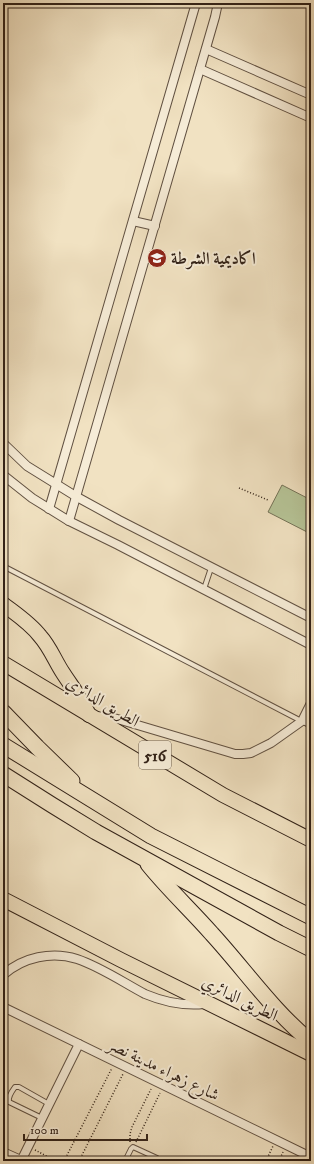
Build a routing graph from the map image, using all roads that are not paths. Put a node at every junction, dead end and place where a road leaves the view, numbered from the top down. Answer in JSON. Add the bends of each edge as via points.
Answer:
{"nodes":[{"id":1,"x":196,"y":3,"type":"edge"},
{"id":2,"x":218,"y":3,"type":"edge"},
{"id":3,"x":206,"y":49,"type":"junction"},
{"id":4,"x":200,"y":69,"type":"junction"},
{"id":5,"x":311,"y":96,"type":"edge"},
{"id":6,"x":311,"y":118,"type":"edge"},
{"id":7,"x":133,"y":221,"type":"junction"},
{"id":8,"x":155,"y":226,"type":"junction"},
{"id":9,"x":3,"y":443,"type":"edge"},
{"id":10,"x":3,"y":476,"type":"edge"},
{"id":11,"x":57,"y":485,"type":"junction"},
{"id":12,"x":77,"y":497,"type":"junction"},
{"id":13,"x":49,"y":509,"type":"junction"},
{"id":14,"x":69,"y":521,"type":"junction"},
{"id":15,"x":3,"y":566,"type":"edge"},
{"id":16,"x":211,"y":568,"type":"junction"},
{"id":17,"x":204,"y":589,"type":"junction"},
{"id":18,"x":3,"y":604,"type":"edge"},
{"id":19,"x":311,"y":618,"type":"edge"},
{"id":20,"x":311,"y":645,"type":"edge"},
{"id":21,"x":3,"y":663,"type":"edge"},
{"id":22,"x":311,"y":703,"type":"edge"},
{"id":23,"x":3,"y":712,"type":"edge"},
{"id":24,"x":90,"y":716,"type":"junction"},
{"id":25,"x":302,"y":721,"type":"junction"},
{"id":26,"x":311,"y":726,"type":"edge"},
{"id":27,"x":3,"y":745,"type":"edge"},
{"id":28,"x":311,"y":772,"type":"edge"},
{"id":29,"x":3,"y":774,"type":"edge"},
{"id":30,"x":96,"y":803,"type":"junction"},
{"id":31,"x":311,"y":840,"type":"edge"},
{"id":32,"x":142,"y":858,"type":"junction"},
{"id":33,"x":3,"y":899,"type":"edge"},
{"id":34,"x":311,"y":917,"type":"edge"},
{"id":35,"x":311,"y":948,"type":"edge"},
{"id":36,"x":3,"y":975,"type":"edge"},
{"id":37,"x":208,"y":1003,"type":"junction"},
{"id":38,"x":3,"y":1007,"type":"edge"},
{"id":39,"x":311,"y":1042,"type":"edge"},
{"id":40,"x":79,"y":1044,"type":"junction"},
{"id":41,"x":311,"y":1054,"type":"edge"},
{"id":42,"x":49,"y":1104,"type":"junction"},
{"id":43,"x":42,"y":1118,"type":"junction"},
{"id":44,"x":3,"y":1152,"type":"edge"},
{"id":45,"x":311,"y":1157,"type":"edge"},
{"id":46,"x":22,"y":1161,"type":"edge"},
{"id":47,"x":125,"y":1161,"type":"edge"},
{"id":48,"x":158,"y":1161,"type":"edge"}],
"edges":[{"from":1,"to":7,"type":"street"},
{"from":2,"to":3,"type":"street"},
{"from":3,"to":4,"type":"street"},
{"from":3,"to":5,"type":"street"},
{"from":4,"to":6,"type":"street"},
{"from":4,"to":8,"type":"street"},
{"from":7,"to":8,"type":"street"},
{"from":7,"to":11,"type":"street"},
{"from":8,"to":12,"type":"street"},
{"from":9,"to":11,"type":"street","via":[[27,466]]},
{"from":10,"to":13,"type":"street"},
{"from":11,"to":12,"type":"street"},
{"from":11,"to":13,"type":"street"},
{"from":12,"to":14,"type":"street"},
{"from":12,"to":16,"type":"street"},
{"from":13,"to":14,"type":"street"},
{"from":14,"to":17,"type":"street"},
{"from":15,"to":25,"type":"lane"},
{"from":16,"to":17,"type":"lane"},
{"from":16,"to":19,"type":"street"},
{"from":17,"to":20,"type":"street"},
{"from":18,"to":24,"type":"highway","via":[[25,620],[47,645]]},
{"from":21,"to":24,"type":"highway","name":"الطريق الدائري","number":"516"},
{"from":22,"to":25,"type":"street"},
{"from":23,"to":30,"type":"highway"},
{"from":24,"to":25,"type":"street","via":[[114,718],[235,754],[256,752]]},
{"from":24,"to":31,"type":"highway","name":"الطريق الدائري","number":"516","via":[[223,795]]},
{"from":25,"to":26,"type":"lane"},
{"from":26,"to":28,"type":"street"},
{"from":27,"to":30,"type":"highway"},
{"from":29,"to":32,"type":"highway"},
{"from":30,"to":34,"type":"highway","via":[[151,836]]},
{"from":32,"to":35,"type":"highway","via":[[278,933]]},
{"from":32,"to":39,"type":"highway","via":[[294,1028]]},
{"from":33,"to":37,"type":"highway","name":"الطريق الدائري"},
{"from":36,"to":37,"type":"street","via":[[33,958],[50,955],[68,957],[85,962],[155,998],[181,1004]]},
{"from":37,"to":41,"type":"highway","name":"الطريق الدائري"},
{"from":38,"to":40,"type":"street","name":"شارع زهراء مدينة نصر"},
{"from":40,"to":42,"type":"street"},
{"from":40,"to":45,"type":"street","name":"شارع زهراء مدينة نصر"},
{"from":42,"to":43,"type":"street"},
{"from":42,"to":43,"type":"lane","via":[[19,1087],[14,1089],[8,1101]]},
{"from":43,"to":46,"type":"street"},
{"from":44,"to":46,"type":"street"},
{"from":47,"to":48,"type":"lane","via":[[133,1147],[157,1158]]}]}
